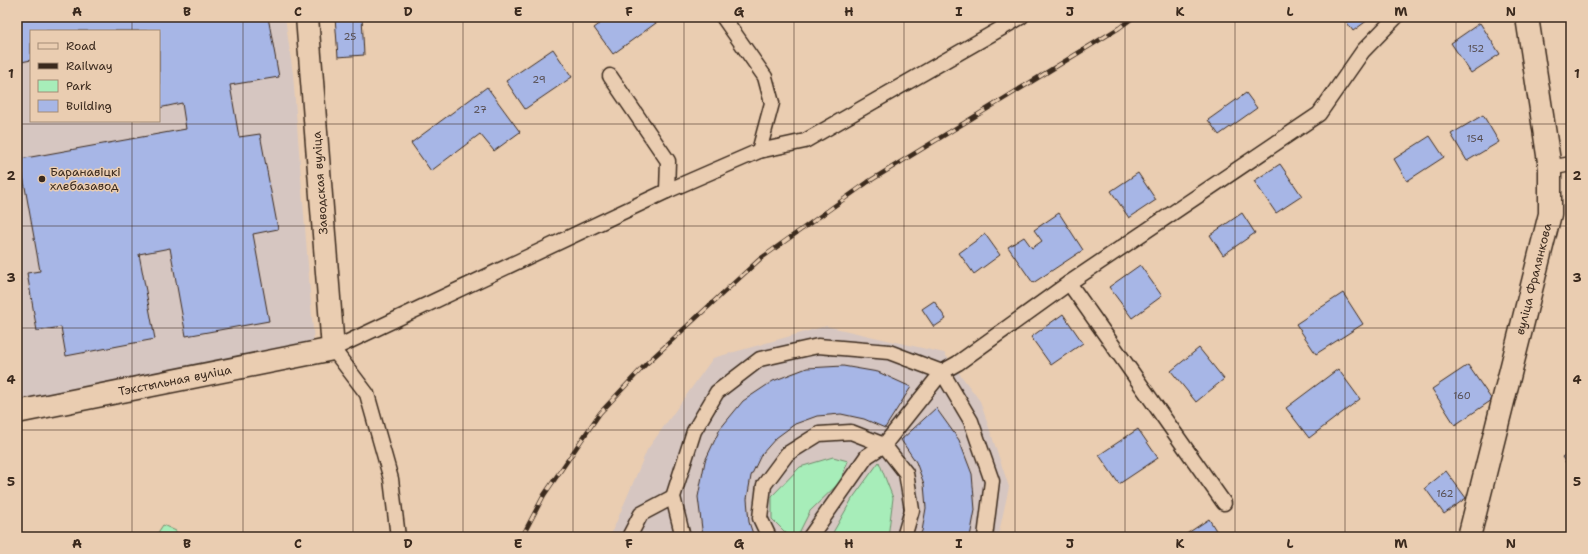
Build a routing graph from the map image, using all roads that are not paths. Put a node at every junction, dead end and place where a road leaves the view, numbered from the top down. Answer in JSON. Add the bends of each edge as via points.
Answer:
{"nodes":[{"id":1,"x":307,"y":17,"type":"edge"},
{"id":2,"x":723,"y":17,"type":"edge"},
{"id":3,"x":1021,"y":17,"type":"edge"},
{"id":4,"x":1396,"y":17,"type":"edge"},
{"id":5,"x":1527,"y":17,"type":"edge"},
{"id":6,"x":610,"y":76,"type":"dead end"},
{"id":7,"x":759,"y":151,"type":"junction"},
{"id":8,"x":1571,"y":164,"type":"edge"},
{"id":9,"x":1550,"y":168,"type":"junction"},
{"id":10,"x":667,"y":191,"type":"junction"},
{"id":11,"x":1069,"y":283,"type":"junction"},
{"id":12,"x":332,"y":349,"type":"junction"},
{"id":13,"x":942,"y":372,"type":"junction"},
{"id":14,"x":17,"y":412,"type":"edge"},
{"id":15,"x":884,"y":445,"type":"junction"},
{"id":16,"x":673,"y":497,"type":"junction"},
{"id":17,"x":1224,"y":503,"type":"dead end"},
{"id":18,"x":398,"y":537,"type":"edge"},
{"id":19,"x":629,"y":537,"type":"edge"},
{"id":20,"x":683,"y":537,"type":"edge"},
{"id":21,"x":769,"y":537,"type":"edge"},
{"id":22,"x":810,"y":537,"type":"edge"},
{"id":23,"x":904,"y":537,"type":"edge"},
{"id":24,"x":985,"y":537,"type":"edge"},
{"id":25,"x":1469,"y":537,"type":"edge"}],
"edges":[{"from":1,"to":12,"type":"street","name":"Заводская вуліца"},
{"from":2,"to":7,"type":"lane","via":[[764,77],[772,103]]},
{"from":3,"to":7,"type":"lane","via":[[805,141]]},
{"from":4,"to":11,"type":"lane","via":[[1363,51],[1319,114]]},
{"from":5,"to":9,"type":"street","name":"вуліца Фралянкова"},
{"from":6,"to":10,"type":"lane","via":[[668,161]]},
{"from":7,"to":10,"type":"lane"},
{"from":8,"to":9,"type":"lane"},
{"from":9,"to":25,"type":"street","name":"вуліца Фралянкова","via":[[1550,214]]},
{"from":10,"to":12,"type":"lane"},
{"from":11,"to":13,"type":"lane"},
{"from":11,"to":17,"type":"lane"},
{"from":12,"to":14,"type":"street","name":"Тэкстыльная вуліца"},
{"from":12,"to":18,"type":"lane","via":[[367,394],[390,479]]},
{"from":13,"to":15,"type":"lane"},
{"from":13,"to":16,"type":"lane","via":[[889,352],[818,346],[760,359],[717,392],[694,431]]},
{"from":13,"to":24,"type":"lane","via":[[971,421],[992,481]]},
{"from":15,"to":21,"type":"lane","via":[[851,432],[818,434],[787,454],[764,485],[760,518]]},
{"from":15,"to":22,"type":"lane","via":[[867,456]]},
{"from":15,"to":23,"type":"lane","via":[[906,474],[912,510]]},
{"from":16,"to":19,"type":"lane","via":[[640,514]]},
{"from":16,"to":20,"type":"lane"}]}
